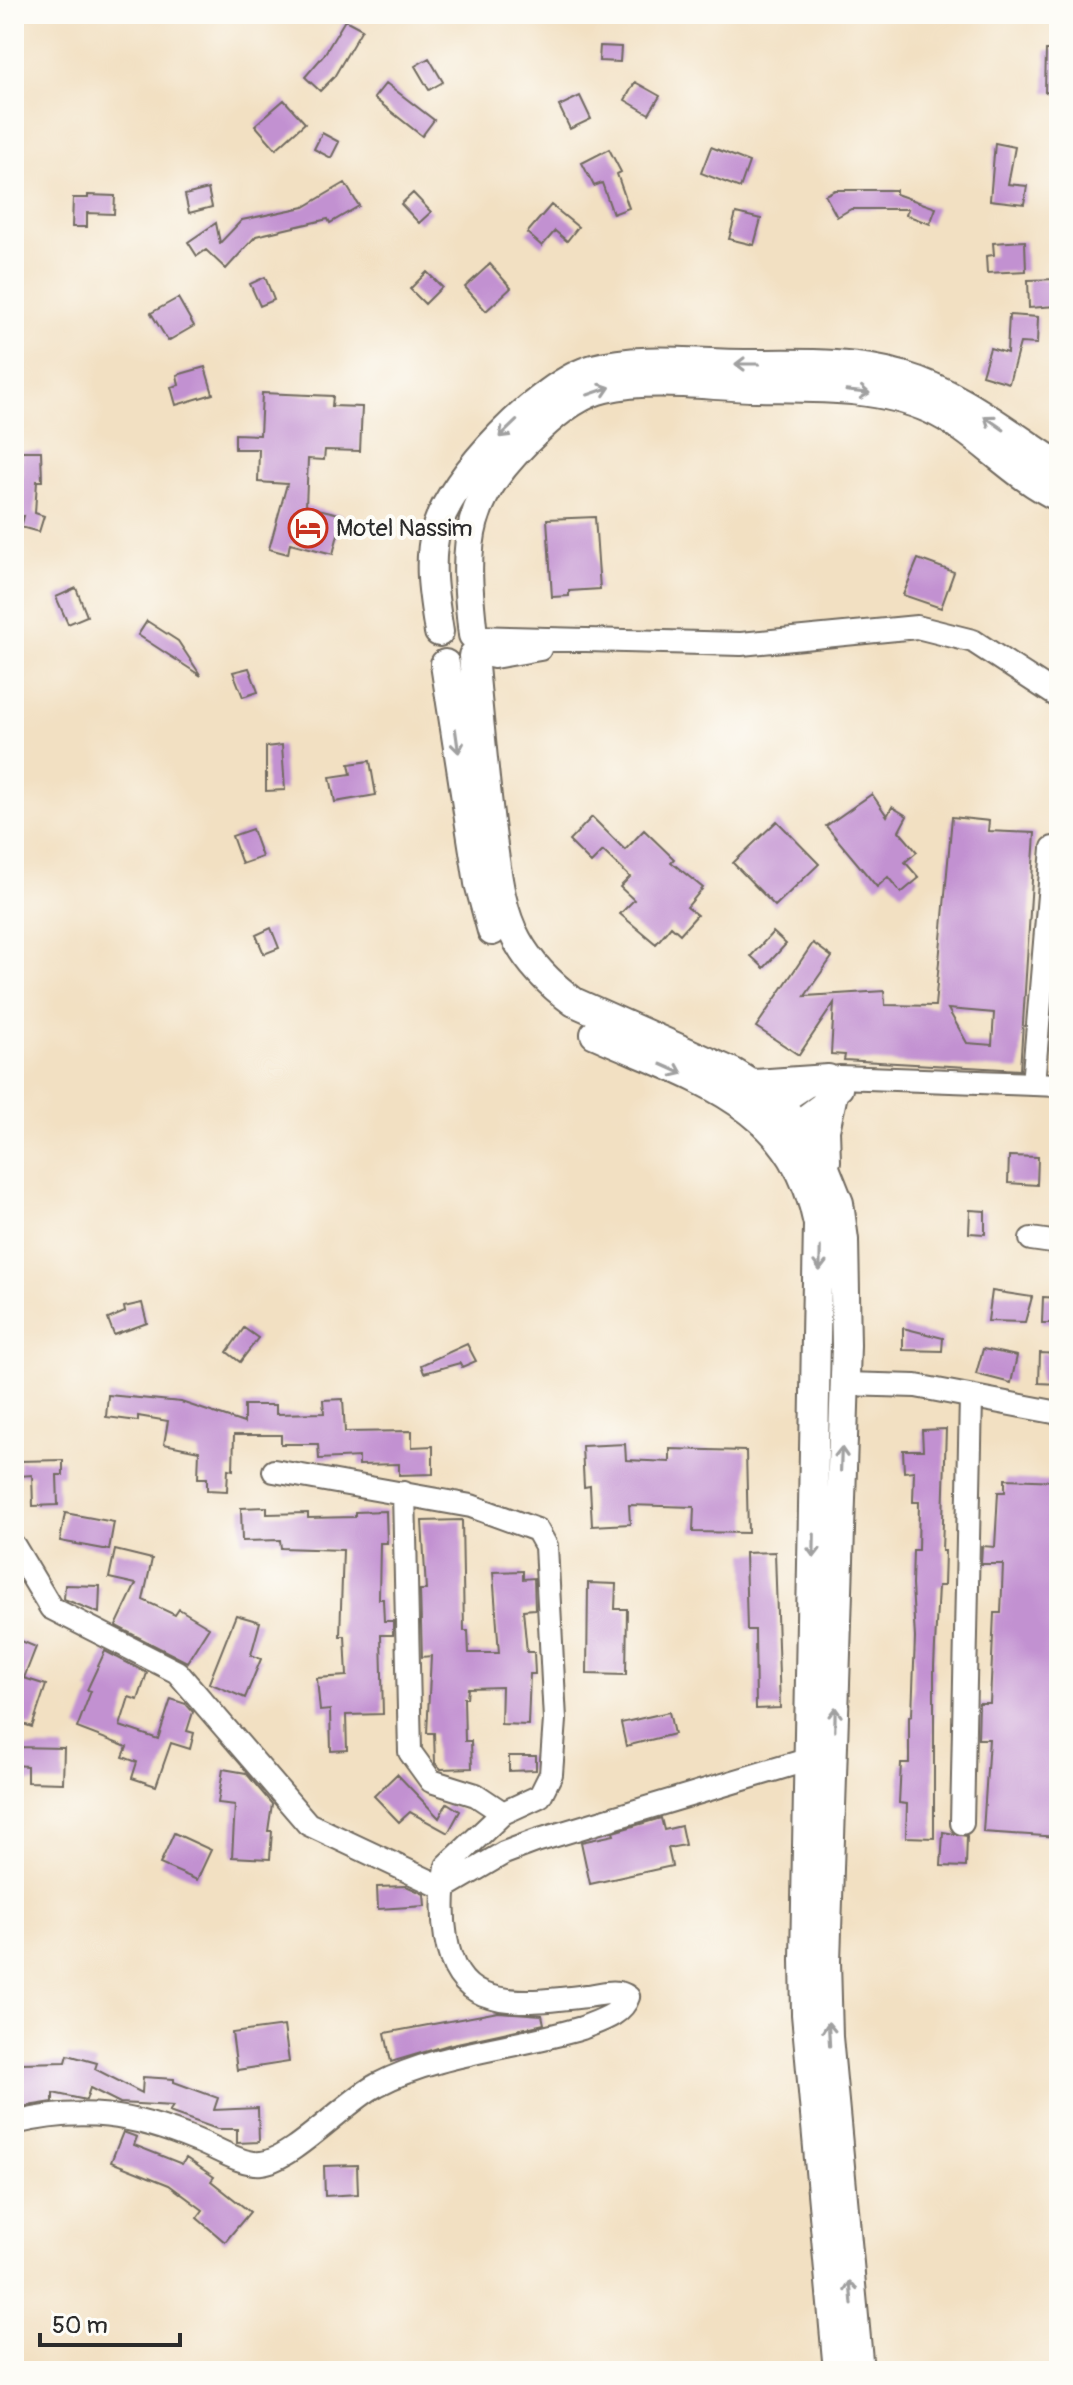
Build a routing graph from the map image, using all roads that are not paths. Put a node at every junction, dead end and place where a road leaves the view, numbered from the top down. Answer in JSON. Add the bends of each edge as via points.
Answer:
{"nodes":[{"id":1,"x":1059,"y":466,"type":"edge"},
{"id":2,"x":1059,"y":497,"type":"edge"},
{"id":3,"x":439,"y":632,"type":"junction"},
{"id":4,"x":473,"y":645,"type":"junction"},
{"id":5,"x":445,"y":664,"type":"junction"},
{"id":6,"x":1059,"y":697,"type":"edge"},
{"id":7,"x":1053,"y":848,"type":"dead end"},
{"id":8,"x":755,"y":1084,"type":"junction"},
{"id":9,"x":1033,"y":1084,"type":"junction"},
{"id":10,"x":1059,"y":1085,"type":"edge"},
{"id":11,"x":831,"y":1086,"type":"junction"},
{"id":12,"x":779,"y":1119,"type":"junction"},
{"id":13,"x":827,"y":1166,"type":"junction"},
{"id":14,"x":1031,"y":1239,"type":"dead end"},
{"id":15,"x":1059,"y":1243,"type":"edge"},
{"id":16,"x":844,"y":1384,"type":"junction"},
{"id":17,"x":971,"y":1397,"type":"junction"},
{"id":18,"x":1059,"y":1413,"type":"edge"},
{"id":19,"x":274,"y":1471,"type":"dead end"},
{"id":20,"x":404,"y":1493,"type":"junction"},
{"id":21,"x":14,"y":1546,"type":"edge"},
{"id":22,"x":822,"y":1759,"type":"junction"},
{"id":23,"x":503,"y":1813,"type":"junction"},
{"id":24,"x":962,"y":1823,"type":"dead end"},
{"id":25,"x":444,"y":1888,"type":"junction"},
{"id":26,"x":14,"y":2123,"type":"edge"},
{"id":27,"x":838,"y":2371,"type":"edge"},
{"id":28,"x":859,"y":2371,"type":"edge"}],
"edges":[{"from":1,"to":3,"type":"main road","one_way":true,"via":[[950,395],[901,375],[793,364],[676,362],[596,368],[563,383],[506,429],[444,509],[432,560]]},
{"from":4,"to":2,"type":"main road","one_way":true,"via":[[468,548],[482,497],[498,471],[545,424],[602,388],[804,388],[889,395],[930,409]]},
{"from":3,"to":4,"type":"main road","via":[[456,625]]},
{"from":3,"to":5,"type":"main road","via":[[434,650]]},
{"from":4,"to":5,"type":"main road","via":[[463,665]]},
{"from":4,"to":6,"type":"street","via":[[500,657],[601,641],[741,644],[917,627],[973,641]]},
{"from":4,"to":8,"type":"main road","via":[[483,775],[501,897],[527,957],[584,1008]]},
{"from":5,"to":12,"type":"main road","one_way":true,"via":[[483,906],[512,967],[542,1001],[580,1027]]},
{"from":7,"to":9,"type":"street"},
{"from":8,"to":11,"type":"main road"},
{"from":8,"to":12,"type":"main road"},
{"from":9,"to":10,"type":"street"},
{"from":9,"to":11,"type":"street","via":[[867,1077]]},
{"from":11,"to":12,"type":"street"},
{"from":11,"to":13,"type":"main road"},
{"from":12,"to":13,"type":"main road"},
{"from":12,"to":22,"type":"main road","one_way":true,"via":[[807,1182],[820,1245]]},
{"from":13,"to":16,"type":"main road","via":[[844,1240]]},
{"from":14,"to":15,"type":"street"},
{"from":16,"to":17,"type":"street","via":[[916,1386]]},
{"from":22,"to":16,"type":"main road","one_way":true},
{"from":17,"to":18,"type":"street"},
{"from":17,"to":24,"type":"street"},
{"from":19,"to":20,"type":"street"},
{"from":20,"to":23,"type":"street","via":[[410,1752],[431,1781],[476,1795]]},
{"from":20,"to":23,"type":"street","via":[[471,1506],[537,1530],[546,1546],[555,1720],[551,1774],[540,1796]]},
{"from":21,"to":25,"type":"street","via":[[51,1608],[177,1672],[308,1824]]},
{"from":22,"to":25,"type":"street","via":[[536,1841]]},
{"from":22,"to":27,"type":"main road","via":[[806,2014]]},
{"from":28,"to":22,"type":"main road","one_way":true,"via":[[828,2037]]},
{"from":23,"to":25,"type":"street","via":[[447,1866]]},
{"from":25,"to":26,"type":"street","via":[[445,1927],[454,1963],[479,1992],[500,1999],[556,1999],[617,1992],[628,1997],[626,2003],[582,2028],[400,2074],[368,2090],[289,2150],[261,2163],[167,2128],[91,2112]]}]}
